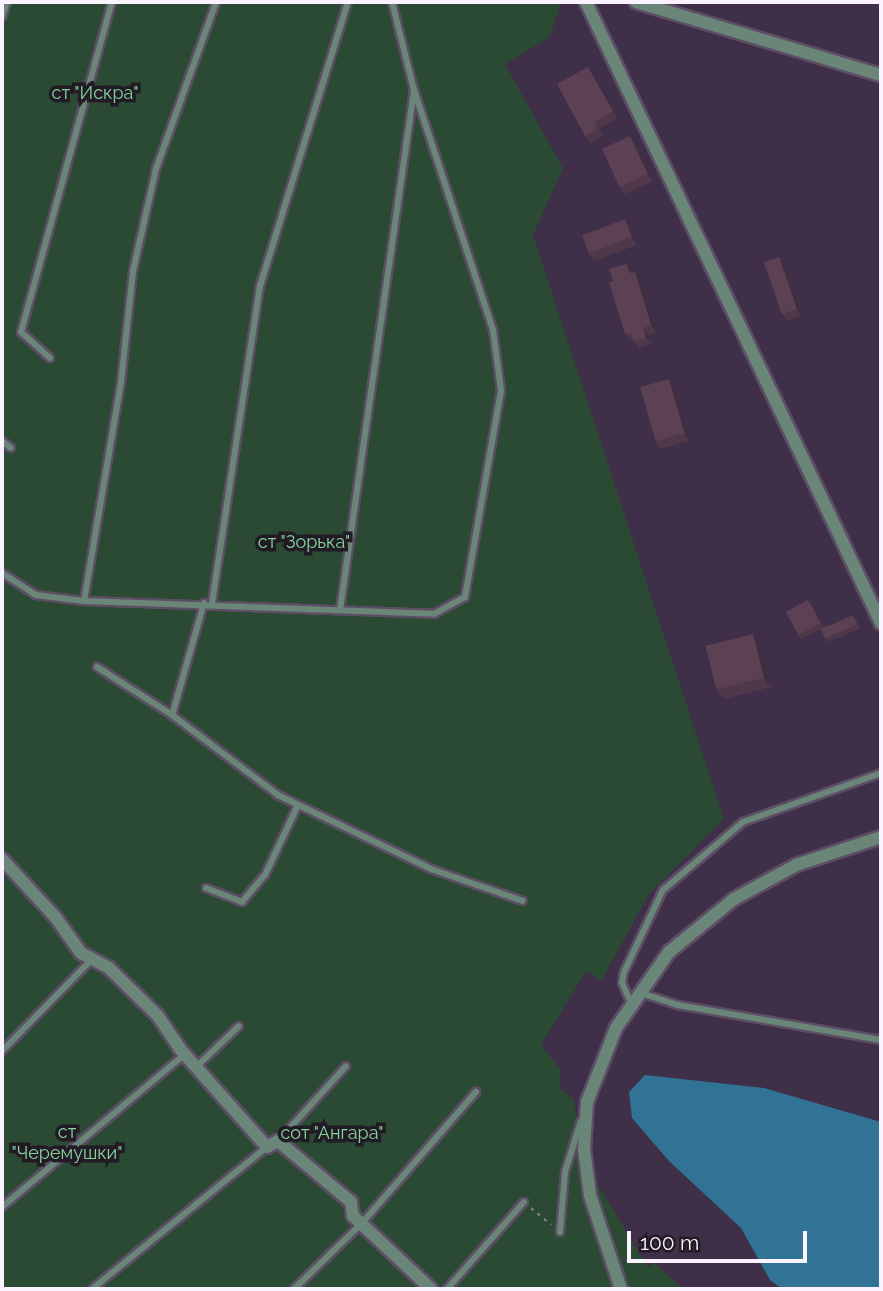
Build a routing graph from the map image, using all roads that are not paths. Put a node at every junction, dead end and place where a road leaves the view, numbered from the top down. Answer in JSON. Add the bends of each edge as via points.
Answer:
{"nodes":[{"id":1,"x":8,"y":2,"type":"edge"},
{"id":2,"x":111,"y":2,"type":"edge"},
{"id":3,"x":216,"y":2,"type":"edge"},
{"id":4,"x":348,"y":2,"type":"edge"},
{"id":5,"x":391,"y":2,"type":"edge"},
{"id":6,"x":586,"y":2,"type":"edge"},
{"id":7,"x":636,"y":2,"type":"edge"},
{"id":8,"x":2,"y":17,"type":"edge"},
{"id":9,"x":881,"y":75,"type":"edge"},
{"id":10,"x":414,"y":90,"type":"junction"},
{"id":11,"x":50,"y":358,"type":"dead end"},
{"id":12,"x":2,"y":441,"type":"edge"},
{"id":13,"x":11,"y":448,"type":"dead end"},
{"id":14,"x":2,"y":573,"type":"edge"},
{"id":15,"x":85,"y":601,"type":"junction"},
{"id":16,"x":208,"y":603,"type":"junction"},
{"id":17,"x":340,"y":610,"type":"junction"},
{"id":18,"x":881,"y":623,"type":"edge"},
{"id":19,"x":97,"y":667,"type":"dead end"},
{"id":20,"x":172,"y":715,"type":"junction"},
{"id":21,"x":881,"y":773,"type":"edge"},
{"id":22,"x":298,"y":805,"type":"junction"},
{"id":23,"x":881,"y":837,"type":"edge"},
{"id":24,"x":2,"y":859,"type":"edge"},
{"id":25,"x":206,"y":888,"type":"dead end"},
{"id":26,"x":523,"y":901,"type":"dead end"},
{"id":27,"x":92,"y":959,"type":"junction"},
{"id":28,"x":635,"y":998,"type":"junction"},
{"id":29,"x":239,"y":1026,"type":"dead end"},
{"id":30,"x":881,"y":1040,"type":"edge"},
{"id":31,"x":2,"y":1051,"type":"edge"},
{"id":32,"x":185,"y":1054,"type":"junction"},
{"id":33,"x":346,"y":1066,"type":"dead end"},
{"id":34,"x":196,"y":1067,"type":"junction"},
{"id":35,"x":476,"y":1092,"type":"dead end"},
{"id":36,"x":587,"y":1102,"type":"junction"},
{"id":37,"x":272,"y":1144,"type":"junction"},
{"id":38,"x":524,"y":1202,"type":"road end"},
{"id":39,"x":2,"y":1208,"type":"edge"},
{"id":40,"x":362,"y":1223,"type":"junction"},
{"id":41,"x":560,"y":1232,"type":"road end"},
{"id":42,"x":92,"y":1289,"type":"edge"},
{"id":43,"x":294,"y":1289,"type":"edge"},
{"id":44,"x":431,"y":1289,"type":"edge"},
{"id":45,"x":447,"y":1289,"type":"edge"},
{"id":46,"x":621,"y":1289,"type":"edge"}],
"edges":[{"from":1,"to":8,"type":"lane"},
{"from":2,"to":11,"type":"lane","via":[[21,332]]},
{"from":3,"to":15,"type":"lane","via":[[156,169],[133,271],[121,382]]},
{"from":4,"to":16,"type":"lane","via":[[260,286]]},
{"from":5,"to":10,"type":"lane"},
{"from":6,"to":18,"type":"street"},
{"from":7,"to":9,"type":"street"},
{"from":10,"to":17,"type":"lane"},
{"from":10,"to":17,"type":"lane","via":[[493,330],[501,390],[465,597],[434,614]]},
{"from":12,"to":13,"type":"lane"},
{"from":14,"to":15,"type":"lane","via":[[36,595]]},
{"from":15,"to":16,"type":"lane"},
{"from":16,"to":17,"type":"lane"},
{"from":16,"to":20,"type":"lane"},
{"from":19,"to":20,"type":"lane"},
{"from":20,"to":22,"type":"lane"},
{"from":21,"to":28,"type":"lane","via":[[743,822],[663,890],[624,972],[622,983]]},
{"from":22,"to":25,"type":"lane","via":[[265,875],[242,902]]},
{"from":22,"to":26,"type":"lane","via":[[431,869]]},
{"from":23,"to":28,"type":"street","via":[[796,865],[734,899],[669,952]]},
{"from":24,"to":27,"type":"street","via":[[81,953]]},
{"from":27,"to":31,"type":"lane"},
{"from":27,"to":32,"type":"street","via":[[109,968],[158,1016]]},
{"from":28,"to":30,"type":"lane"},
{"from":28,"to":36,"type":"street","via":[[616,1028]]},
{"from":29,"to":34,"type":"lane"},
{"from":32,"to":34,"type":"street"},
{"from":32,"to":39,"type":"lane"},
{"from":33,"to":37,"type":"lane"},
{"from":34,"to":37,"type":"street"},
{"from":35,"to":40,"type":"lane"},
{"from":36,"to":41,"type":"lane","via":[[565,1172]]},
{"from":36,"to":46,"type":"street","via":[[584,1149],[590,1195]]},
{"from":37,"to":40,"type":"street","via":[[351,1202],[353,1216]]},
{"from":37,"to":42,"type":"lane"},
{"from":38,"to":45,"type":"lane"},
{"from":40,"to":43,"type":"lane"},
{"from":40,"to":44,"type":"street"}]}
